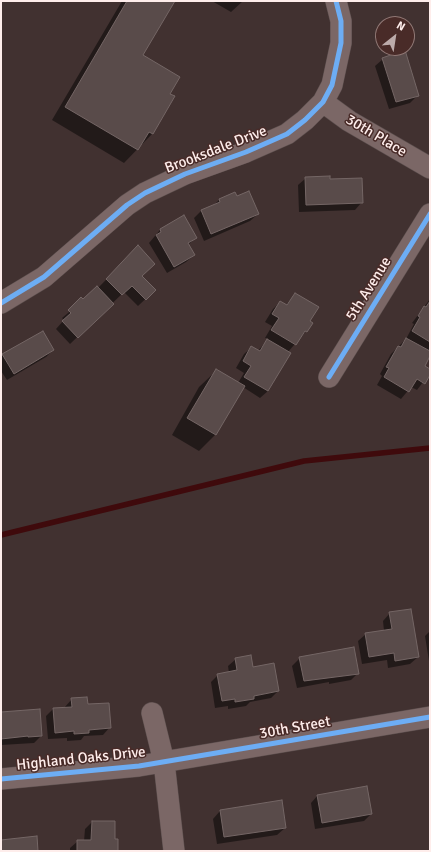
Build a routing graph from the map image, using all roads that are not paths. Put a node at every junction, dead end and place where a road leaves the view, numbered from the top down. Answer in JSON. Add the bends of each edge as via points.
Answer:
{"nodes":[{"id":1,"x":336,"y":1,"type":"edge"},
{"id":2,"x":323,"y":102,"type":"junction"},
{"id":3,"x":430,"y":168,"type":"edge"},
{"id":4,"x":430,"y":214,"type":"edge"},
{"id":5,"x":1,"y":303,"type":"edge"},
{"id":6,"x":329,"y":377,"type":"dead end"},
{"id":7,"x":152,"y":713,"type":"dead end"},
{"id":8,"x":430,"y":717,"type":"edge"},
{"id":9,"x":164,"y":762,"type":"junction"},
{"id":10,"x":1,"y":779,"type":"edge"},
{"id":11,"x":174,"y":851,"type":"edge"}],
"edges":[{"from":1,"to":2,"type":"street","name":"Brooksdale Drive","via":[[341,21],[341,43],[332,85]]},
{"from":2,"to":3,"type":"street","name":"30th Place","via":[[349,121]]},
{"from":2,"to":5,"type":"street","name":"Brooksdale Drive","via":[[287,134],[185,174],[145,193],[127,205],[44,277]]},
{"from":4,"to":6,"type":"street","name":"5th Avenue"},
{"from":7,"to":9,"type":"street"},
{"from":8,"to":9,"type":"street","name":"30th Street"},
{"from":9,"to":10,"type":"street","name":"Highland Oaks Drive"},
{"from":9,"to":11,"type":"street"}]}
